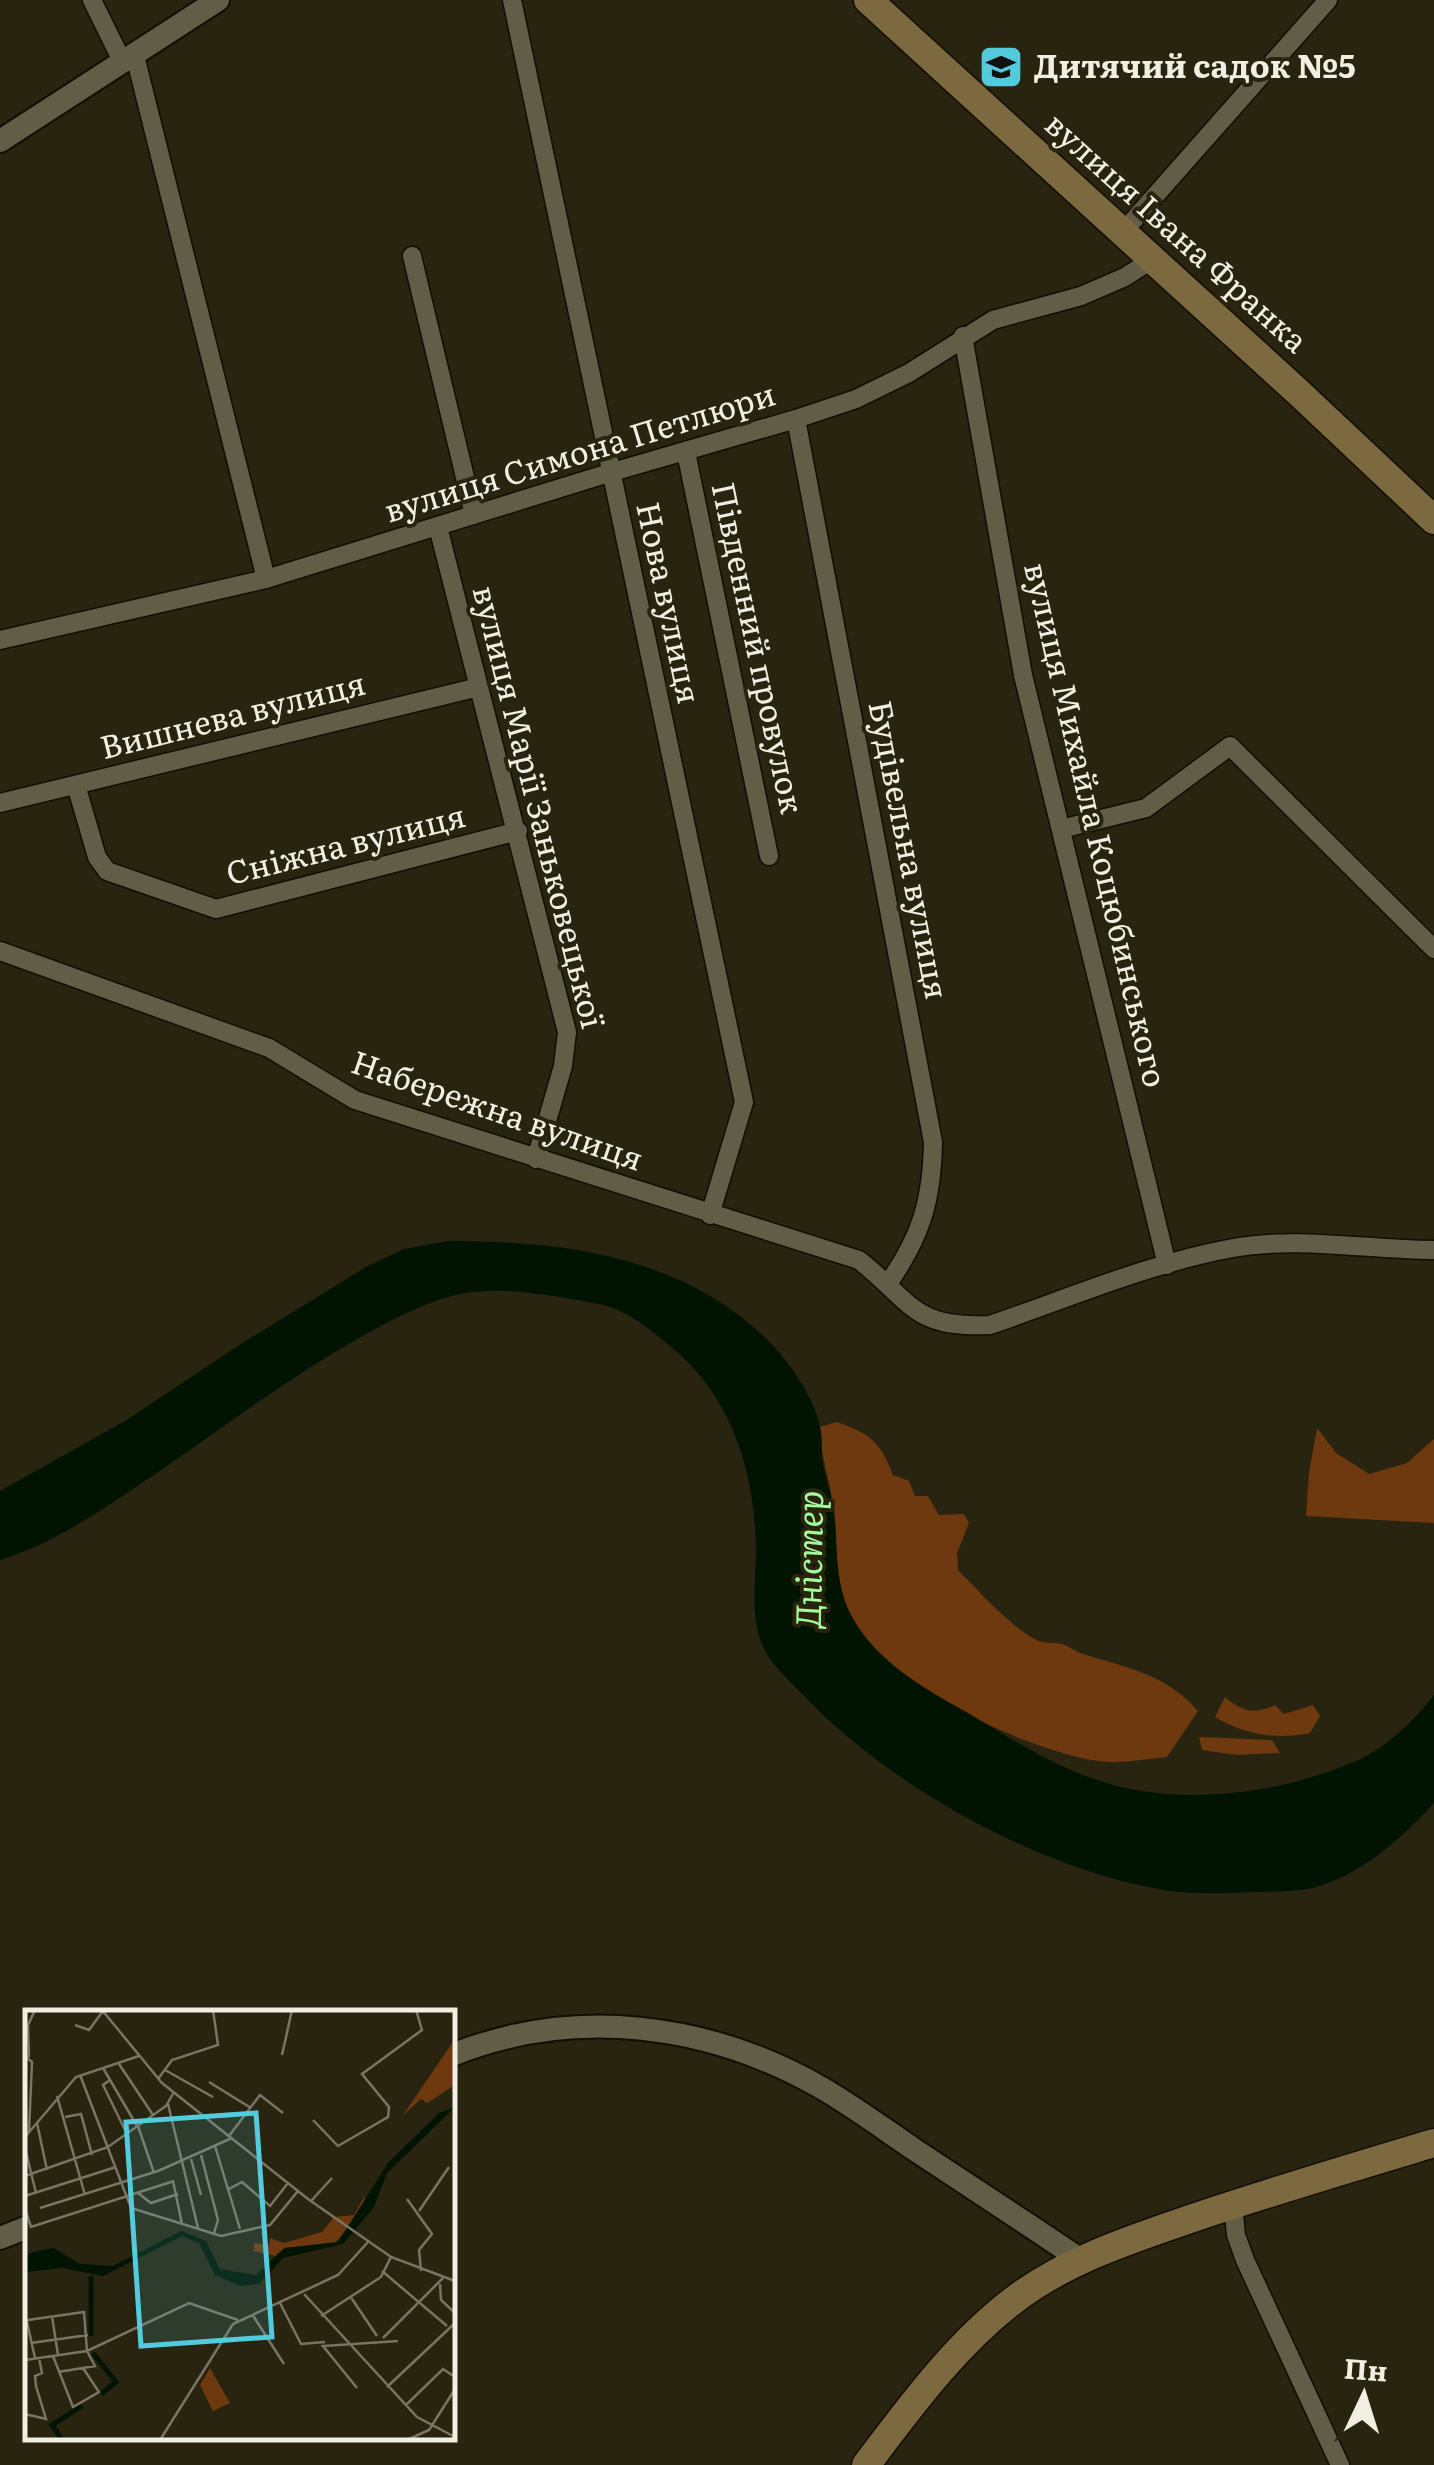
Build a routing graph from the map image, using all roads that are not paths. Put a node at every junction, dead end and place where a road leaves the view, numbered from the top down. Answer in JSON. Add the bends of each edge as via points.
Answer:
{"nodes":[{"id":1,"x":92,"y":0,"type":"edge"},
{"id":2,"x":218,"y":0,"type":"edge"},
{"id":3,"x":512,"y":0,"type":"edge"},
{"id":4,"x":868,"y":0,"type":"edge"},
{"id":5,"x":1328,"y":0,"type":"edge"},
{"id":6,"x":128,"y":56,"type":"junction"},
{"id":7,"x":3,"y":131,"type":"edge"},
{"id":8,"x":1124,"y":232,"type":"junction"},
{"id":9,"x":412,"y":256,"type":"dead end"},
{"id":10,"x":1153,"y":259,"type":"junction"},
{"id":11,"x":964,"y":336,"type":"junction"},
{"id":12,"x":796,"y":419,"type":"junction"},
{"id":13,"x":686,"y":452,"type":"junction"},
{"id":14,"x":609,"y":472,"type":"junction"},
{"id":15,"x":474,"y":515,"type":"junction"},
{"id":16,"x":1434,"y":520,"type":"edge"},
{"id":17,"x":438,"y":528,"type":"junction"},
{"id":18,"x":266,"y":579,"type":"junction"},
{"id":19,"x":0,"y":640,"type":"edge"},
{"id":20,"x":479,"y":687,"type":"junction"},
{"id":21,"x":76,"y":784,"type":"junction"},
{"id":22,"x":0,"y":803,"type":"edge"},
{"id":23,"x":1061,"y":830,"type":"junction"},
{"id":24,"x":518,"y":831,"type":"junction"},
{"id":25,"x":769,"y":856,"type":"dead end"},
{"id":26,"x":1434,"y":949,"type":"edge"},
{"id":27,"x":0,"y":951,"type":"edge"},
{"id":28,"x":536,"y":1159,"type":"junction"},
{"id":29,"x":710,"y":1215,"type":"junction"},
{"id":30,"x":1434,"y":1250,"type":"edge"},
{"id":31,"x":1167,"y":1265,"type":"junction"},
{"id":32,"x":887,"y":1284,"type":"junction"},
{"id":33,"x":455,"y":2055,"type":"edge"},
{"id":34,"x":1434,"y":2143,"type":"edge"},
{"id":35,"x":1233,"y":2204,"type":"junction"},
{"id":36,"x":25,"y":2228,"type":"edge"},
{"id":37,"x":0,"y":2238,"type":"edge"},
{"id":38,"x":1082,"y":2260,"type":"junction"},
{"id":39,"x":866,"y":2465,"type":"edge"},
{"id":40,"x":1340,"y":2465,"type":"edge"}],
"edges":[{"from":1,"to":6,"type":"street"},
{"from":2,"to":6,"type":"street"},
{"from":3,"to":14,"type":"street","name":"Нова вулиця"},
{"from":4,"to":8,"type":"main road","name":"вулиця Івана Франка"},
{"from":5,"to":8,"type":"street"},
{"from":6,"to":7,"type":"street"},
{"from":6,"to":18,"type":"street"},
{"from":8,"to":10,"type":"main road","name":"вулиця Івана Франка"},
{"from":9,"to":15,"type":"street"},
{"from":10,"to":11,"type":"street","name":"вулиця Симона Петлюри","via":[[1081,296],[993,320]]},
{"from":10,"to":16,"type":"main road","name":"вулиця Івана Франка"},
{"from":11,"to":12,"type":"street","name":"вулиця Симона Петлюри","via":[[909,374]]},
{"from":11,"to":23,"type":"street","name":"вулиця Михайла Коцюбинського","via":[[1023,675]]},
{"from":12,"to":13,"type":"street","name":"вулиця Симона Петлюри"},
{"from":12,"to":32,"type":"street","name":"Будівельна вулиця","via":[[933,1142],[920,1230]]},
{"from":13,"to":14,"type":"street","name":"вулиця Симона Петлюри"},
{"from":13,"to":25,"type":"street","name":"Південний провулок"},
{"from":14,"to":15,"type":"street","name":"вулиця Симона Петлюри"},
{"from":14,"to":29,"type":"street","name":"Нова вулиця","via":[[744,1102]]},
{"from":15,"to":17,"type":"street","name":"вулиця Симона Петлюри"},
{"from":17,"to":18,"type":"street","name":"вулиця Симона Петлюри"},
{"from":17,"to":20,"type":"street","name":"вулиця Марії Заньковецької"},
{"from":18,"to":19,"type":"street","name":"вулиця Симона Петлюри"},
{"from":20,"to":21,"type":"street","name":"Вишнева вулиця"},
{"from":20,"to":24,"type":"street","name":"вулиця Марії Заньковецької"},
{"from":21,"to":22,"type":"street","name":"Вишнева вулиця"},
{"from":21,"to":24,"type":"street","name":"Сніжна вулиця","via":[[107,871],[216,909]]},
{"from":23,"to":26,"type":"street","via":[[1146,808],[1230,746]]},
{"from":23,"to":31,"type":"street","name":"вулиця Михайла Коцюбинського"},
{"from":24,"to":28,"type":"street","name":"вулиця Марії Заньковецької","via":[[567,1032]]},
{"from":27,"to":28,"type":"street","name":"Набережна вулиця","via":[[270,1048],[354,1100]]},
{"from":28,"to":29,"type":"street","name":"Набережна вулиця"},
{"from":29,"to":32,"type":"street","name":"Набережна вулиця","via":[[859,1260]]},
{"from":30,"to":31,"type":"street","via":[[1275,1244]]},
{"from":31,"to":32,"type":"street","name":"Набережна вулиця","via":[[990,1325],[933,1320],[912,1310]]},
{"from":33,"to":38,"type":"street","via":[[511,2036],[611,2026],[701,2038],[746,2052],[819,2087]]},
{"from":34,"to":35,"type":"main road"},
{"from":35,"to":38,"type":"main road"},
{"from":35,"to":40,"type":"street","via":[[1245,2260]]},
{"from":36,"to":37,"type":"street"},
{"from":38,"to":39,"type":"main road","via":[[1015,2300],[975,2336]]}]}
